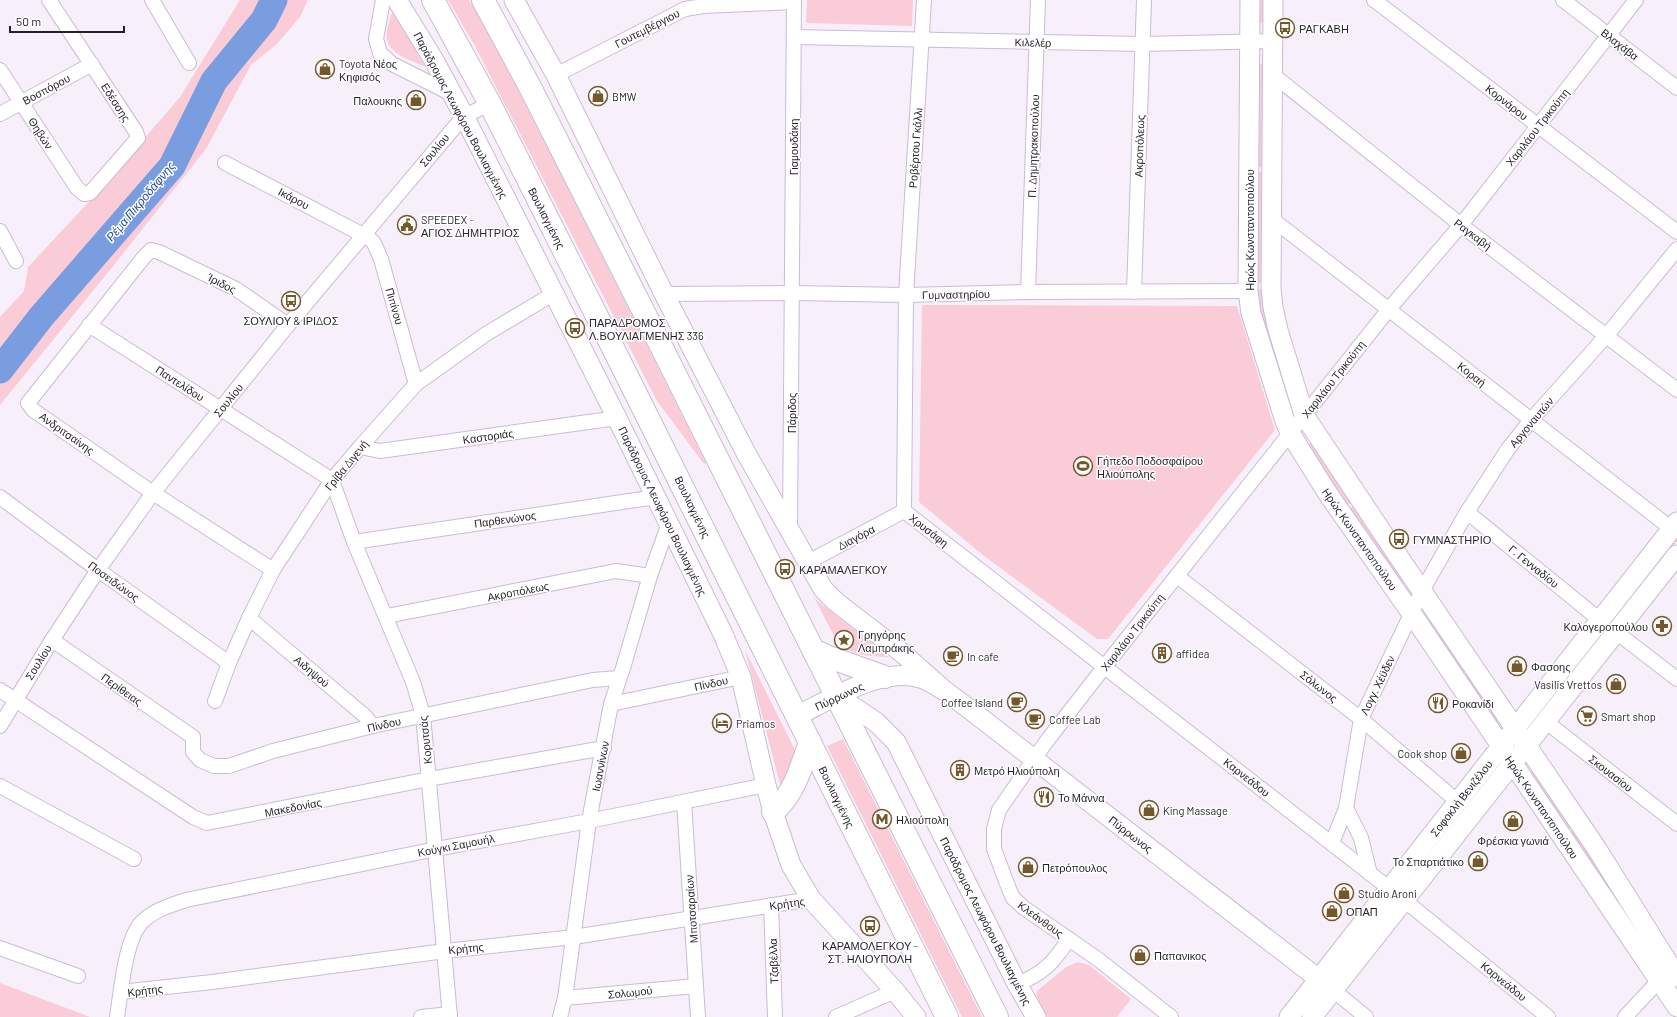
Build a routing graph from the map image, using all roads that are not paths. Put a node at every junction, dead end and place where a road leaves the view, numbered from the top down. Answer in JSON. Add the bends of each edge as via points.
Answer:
{"nodes":[{"id":1,"x":49,"y":0,"type":"edge"},
{"id":2,"x":152,"y":0,"type":"edge"},
{"id":3,"x":383,"y":0,"type":"edge"},
{"id":4,"x":397,"y":0,"type":"edge"},
{"id":5,"x":434,"y":0,"type":"edge"},
{"id":6,"x":483,"y":0,"type":"edge"},
{"id":7,"x":514,"y":0,"type":"edge"},
{"id":8,"x":924,"y":0,"type":"edge"},
{"id":9,"x":1038,"y":0,"type":"edge"},
{"id":10,"x":1144,"y":0,"type":"edge"},
{"id":11,"x":1250,"y":0,"type":"edge"},
{"id":12,"x":1272,"y":0,"type":"edge"},
{"id":13,"x":1374,"y":0,"type":"edge"},
{"id":14,"x":1563,"y":0,"type":"edge"},
{"id":15,"x":1636,"y":0,"type":"edge"},
{"id":16,"x":794,"y":1,"type":"edge"},
{"id":17,"x":684,"y":4,"type":"edge"},
{"id":18,"x":1608,"y":36,"type":"junction"},
{"id":19,"x":794,"y":37,"type":"junction"},
{"id":20,"x":922,"y":40,"type":"junction"},
{"id":21,"x":1249,"y":41,"type":"junction"},
{"id":22,"x":1272,"y":41,"type":"junction"},
{"id":23,"x":1036,"y":42,"type":"junction"},
{"id":24,"x":1142,"y":44,"type":"junction"},
{"id":25,"x":92,"y":64,"type":"junction"},
{"id":26,"x":189,"y":64,"type":"dead end"},
{"id":27,"x":0,"y":70,"type":"edge"},
{"id":28,"x":1272,"y":74,"type":"junction"},
{"id":29,"x":556,"y":75,"type":"junction"},
{"id":30,"x":1677,"y":88,"type":"edge"},
{"id":31,"x":452,"y":94,"type":"junction"},
{"id":32,"x":21,"y":102,"type":"junction"},
{"id":33,"x":490,"y":104,"type":"junction"},
{"id":34,"x":0,"y":114,"type":"edge"},
{"id":35,"x":464,"y":116,"type":"junction"},
{"id":36,"x":1537,"y":125,"type":"junction"},
{"id":37,"x":224,"y":163,"type":"dead end"},
{"id":38,"x":84,"y":194,"type":"joint"},
{"id":39,"x":1272,"y":219,"type":"junction"},
{"id":40,"x":1460,"y":224,"type":"junction"},
{"id":41,"x":0,"y":231,"type":"edge"},
{"id":42,"x":1677,"y":232,"type":"edge"},
{"id":43,"x":363,"y":235,"type":"junction"},
{"id":44,"x":1677,"y":249,"type":"edge"},
{"id":45,"x":151,"y":250,"type":"joint"},
{"id":46,"x":16,"y":261,"type":"dead end"},
{"id":47,"x":1248,"y":291,"type":"junction"},
{"id":48,"x":1028,"y":292,"type":"junction"},
{"id":49,"x":1134,"y":292,"type":"junction"},
{"id":50,"x":792,"y":293,"type":"junction"},
{"id":51,"x":554,"y":294,"type":"junction"},
{"id":52,"x":664,"y":294,"type":"junction"},
{"id":53,"x":906,"y":295,"type":"junction"},
{"id":54,"x":1389,"y":309,"type":"junction"},
{"id":55,"x":89,"y":324,"type":"junction"},
{"id":56,"x":288,"y":325,"type":"junction"},
{"id":57,"x":1607,"y":335,"type":"junction"},
{"id":58,"x":416,"y":384,"type":"junction"},
{"id":59,"x":1677,"y":390,"type":"edge"},
{"id":60,"x":221,"y":409,"type":"junction"},
{"id":61,"x":1304,"y":415,"type":"junction"},
{"id":62,"x":617,"y":418,"type":"junction"},
{"id":63,"x":1531,"y":420,"type":"junction"},
{"id":64,"x":1290,"y":433,"type":"junction"},
{"id":65,"x":360,"y":447,"type":"junction"},
{"id":66,"x":332,"y":480,"type":"junction"},
{"id":67,"x":153,"y":493,"type":"junction"},
{"id":68,"x":0,"y":497,"type":"edge"},
{"id":69,"x":656,"y":497,"type":"junction"},
{"id":70,"x":904,"y":511,"type":"junction"},
{"id":71,"x":1467,"y":512,"type":"junction"},
{"id":72,"x":669,"y":523,"type":"junction"},
{"id":73,"x":1674,"y":526,"type":"edge"},
{"id":74,"x":790,"y":532,"type":"junction"},
{"id":75,"x":354,"y":542,"type":"junction"},
{"id":76,"x":1677,"y":554,"type":"edge"},
{"id":77,"x":808,"y":562,"type":"junction"},
{"id":78,"x":98,"y":570,"type":"junction"},
{"id":79,"x":273,"y":570,"type":"junction"},
{"id":80,"x":650,"y":576,"type":"junction"},
{"id":81,"x":1177,"y":576,"type":"junction"},
{"id":82,"x":1422,"y":591,"type":"junction"},
{"id":83,"x":1412,"y":614,"type":"junction"},
{"id":84,"x":387,"y":616,"type":"junction"},
{"id":85,"x":248,"y":618,"type":"junction"},
{"id":86,"x":1600,"y":620,"type":"junction"},
{"id":87,"x":1616,"y":632,"type":"junction"},
{"id":88,"x":52,"y":640,"type":"junction"},
{"id":89,"x":813,"y":650,"type":"junction"},
{"id":90,"x":229,"y":663,"type":"junction"},
{"id":91,"x":1105,"y":666,"type":"junction"},
{"id":92,"x":742,"y":677,"type":"junction"},
{"id":93,"x":885,"y":677,"type":"junction"},
{"id":94,"x":619,"y":678,"type":"junction"},
{"id":95,"x":1677,"y":680,"type":"edge"},
{"id":96,"x":0,"y":690,"type":"edge"},
{"id":97,"x":945,"y":691,"type":"junction"},
{"id":98,"x":837,"y":696,"type":"junction"},
{"id":99,"x":15,"y":700,"type":"junction"},
{"id":100,"x":215,"y":702,"type":"dead end"},
{"id":101,"x":611,"y":704,"type":"junction"},
{"id":102,"x":423,"y":715,"type":"junction"},
{"id":103,"x":797,"y":716,"type":"junction"},
{"id":104,"x":1361,"y":719,"type":"junction"},
{"id":105,"x":1545,"y":721,"type":"junction"},
{"id":106,"x":0,"y":726,"type":"edge"},
{"id":107,"x":373,"y":726,"type":"junction"},
{"id":108,"x":1515,"y":729,"type":"junction"},
{"id":109,"x":193,"y":737,"type":"joint"},
{"id":110,"x":810,"y":742,"type":"junction"},
{"id":111,"x":1502,"y":746,"type":"junction"},
{"id":112,"x":1526,"y":746,"type":"junction"},
{"id":113,"x":604,"y":748,"type":"junction"},
{"id":114,"x":1034,"y":760,"type":"junction"},
{"id":115,"x":1512,"y":763,"type":"junction"},
{"id":116,"x":429,"y":779,"type":"junction"},
{"id":117,"x":766,"y":785,"type":"junction"},
{"id":118,"x":0,"y":786,"type":"edge"},
{"id":119,"x":684,"y":802,"type":"junction"},
{"id":120,"x":1458,"y":802,"type":"junction"},
{"id":121,"x":1346,"y":808,"type":"junction"},
{"id":122,"x":773,"y":812,"type":"junction"},
{"id":123,"x":589,"y":821,"type":"junction"},
{"id":124,"x":1677,"y":824,"type":"edge"},
{"id":125,"x":1332,"y":843,"type":"junction"},
{"id":126,"x":436,"y":849,"type":"junction"},
{"id":127,"x":134,"y":859,"type":"dead end"},
{"id":128,"x":1370,"y":874,"type":"junction"},
{"id":129,"x":1397,"y":894,"type":"junction"},
{"id":130,"x":811,"y":899,"type":"junction"},
{"id":131,"x":771,"y":905,"type":"junction"},
{"id":132,"x":691,"y":919,"type":"junction"},
{"id":133,"x":574,"y":937,"type":"junction"},
{"id":134,"x":1069,"y":939,"type":"junction"},
{"id":135,"x":0,"y":948,"type":"edge"},
{"id":136,"x":445,"y":951,"type":"junction"},
{"id":137,"x":1669,"y":975,"type":"edge"},
{"id":138,"x":78,"y":976,"type":"dead end"},
{"id":139,"x":1016,"y":984,"type":"junction"},
{"id":140,"x":1326,"y":984,"type":"junction"},
{"id":141,"x":696,"y":986,"type":"junction"},
{"id":142,"x":895,"y":991,"type":"junction"},
{"id":143,"x":121,"y":992,"type":"junction"},
{"id":144,"x":565,"y":998,"type":"junction"},
{"id":145,"x":1677,"y":1007,"type":"edge"},
{"id":146,"x":450,"y":1015,"type":"edge"},
{"id":147,"x":117,"y":1017,"type":"edge"},
{"id":148,"x":422,"y":1017,"type":"edge"},
{"id":149,"x":560,"y":1017,"type":"edge"},
{"id":150,"x":698,"y":1017,"type":"edge"},
{"id":151,"x":775,"y":1017,"type":"edge"},
{"id":152,"x":836,"y":1017,"type":"edge"},
{"id":153,"x":916,"y":1017,"type":"edge"},
{"id":154,"x":946,"y":1017,"type":"edge"},
{"id":155,"x":997,"y":1017,"type":"edge"},
{"id":156,"x":1036,"y":1017,"type":"edge"},
{"id":157,"x":1171,"y":1017,"type":"edge"},
{"id":158,"x":1289,"y":1017,"type":"edge"},
{"id":159,"x":1312,"y":1017,"type":"edge"},
{"id":160,"x":1366,"y":1017,"type":"edge"},
{"id":161,"x":1548,"y":1017,"type":"edge"},
{"id":162,"x":1625,"y":1017,"type":"edge"}],
"edges":[{"from":1,"to":25,"type":"street","name":"Εδέσσης"},
{"from":2,"to":26,"type":"street"},
{"from":3,"to":31,"type":"street","via":[[376,39],[380,53],[392,64]]},
{"from":4,"to":31,"type":"street","name":"Παράδρομος Λεωφόρου Βουλιαγμένης"},
{"from":5,"to":33,"type":"main road","name":"Βουλιαγμένης"},
{"from":6,"to":89,"type":"main road","via":[[530,87]]},
{"from":7,"to":29,"type":"street"},
{"from":8,"to":20,"type":"street","name":"Ροβέρτου Γκάλλι"},
{"from":9,"to":23,"type":"street","name":"Π. Δημητρακοπούλου"},
{"from":10,"to":24,"type":"street","name":"Ακροπόλεως"},
{"from":11,"to":21,"type":"street","name":"Ηρώς Κωνσταντοπούλου"},
{"from":12,"to":22,"type":"street","name":"Ηρώς Κωνσταντοπούλου"},
{"from":13,"to":36,"type":"street","name":"Κορνάρου"},
{"from":14,"to":18,"type":"street","name":"Βλαχάβα"},
{"from":15,"to":18,"type":"street","name":"Χαριλάου Τρικούπη"},
{"from":16,"to":17,"type":"street","name":"Γουτεμβέργιου","via":[[702,6]]},
{"from":16,"to":19,"type":"street","name":"Γιαμουδάκη"},
{"from":17,"to":29,"type":"street","name":"Γουτεμβέργιου"},
{"from":18,"to":30,"type":"street","name":"Βλαχάβα"},
{"from":18,"to":36,"type":"street","name":"Χαριλάου Τρικούπη"},
{"from":19,"to":20,"type":"street","name":"Κιλελέρ"},
{"from":19,"to":50,"type":"street","name":"Γιαμουδάκη"},
{"from":20,"to":23,"type":"street","name":"Κιλελέρ"},
{"from":20,"to":53,"type":"street","name":"Ροβέρτου Γκάλλι"},
{"from":21,"to":22,"type":"street","name":"Κιλελέρ"},
{"from":21,"to":24,"type":"street","name":"Κιλελέρ"},
{"from":21,"to":47,"type":"street","name":"Ηρώς Κωνσταντοπούλου"},
{"from":22,"to":28,"type":"street","name":"Ηρώς Κωνσταντοπούλου"},
{"from":23,"to":24,"type":"street","name":"Κιλελέρ"},
{"from":23,"to":48,"type":"street","name":"Π. Δημητρακοπούλου"},
{"from":24,"to":49,"type":"street","name":"Ακροπόλεως"},
{"from":25,"to":32,"type":"street","name":"Βοσπόρου"},
{"from":25,"to":38,"type":"street","name":"Εδέσσης","via":[[138,138],[90,193]]},
{"from":27,"to":32,"type":"street","name":"Θηβών"},
{"from":28,"to":39,"type":"street","name":"Ηρώς Κωνσταντοπούλου"},
{"from":28,"to":40,"type":"street","name":"Ραγκαβή"},
{"from":29,"to":52,"type":"street"},
{"from":31,"to":35,"type":"street","name":"Παράδρομος Λεωφόρου Βουλιαγμένης"},
{"from":32,"to":34,"type":"street","name":"Βοσπόρου"},
{"from":32,"to":38,"type":"street","name":"Θηβών","via":[[77,188]]},
{"from":33,"to":35,"type":"street","name":"Σουλίου"},
{"from":33,"to":103,"type":"main road","name":"Βουλιαγμένης"},
{"from":35,"to":43,"type":"street","name":"Σουλίου"},
{"from":35,"to":51,"type":"street","name":"Παράδρομος Λεωφόρου Βουλιαγμένης"},
{"from":36,"to":40,"type":"street","name":"Χαριλάου Τρικούπη"},
{"from":36,"to":42,"type":"street","name":"Κορνάρου"},
{"from":37,"to":43,"type":"street","name":"Ικάρου"},
{"from":39,"to":54,"type":"street","name":"Κοραή"},
{"from":39,"to":61,"type":"street","name":"Ηρώς Κωνσταντοπούλου","via":[[1273,308]]},
{"from":40,"to":54,"type":"street","name":"Χαριλάου Τρικούπη"},
{"from":40,"to":57,"type":"street","name":"Ραγκαβή"},
{"from":41,"to":46,"type":"street"},
{"from":43,"to":56,"type":"street","name":"Σουλίου"},
{"from":43,"to":58,"type":"street","name":"Πιπίνου","via":[[374,243],[379,254]]},
{"from":44,"to":57,"type":"street","name":"Αργοναυτών"},
{"from":45,"to":55,"type":"street","name":"Ανδριτσαίνης"},
{"from":45,"to":56,"type":"street","name":"Ίριδος","via":[[236,289]]},
{"from":47,"to":49,"type":"street","name":"Γυμναστηρίου"},
{"from":47,"to":64,"type":"street","name":"Ηρώς Κωνσταντοπούλου","via":[[1251,313]]},
{"from":48,"to":49,"type":"street","name":"Γυμναστηρίου"},
{"from":48,"to":53,"type":"street","name":"Γυμναστηρίου"},
{"from":50,"to":52,"type":"street","name":"Γυμναστηρίου"},
{"from":50,"to":53,"type":"street","name":"Γυμναστηρίου"},
{"from":50,"to":74,"type":"street","name":"Πάριδος"},
{"from":51,"to":58,"type":"street","name":"Γρίβα Διγενή","via":[[486,334]]},
{"from":51,"to":62,"type":"street","name":"Παράδρομος Λεωφόρου Βουλιαγμένης"},
{"from":52,"to":74,"type":"street","via":[[749,459]]},
{"from":53,"to":70,"type":"street","name":"Χρυσάφη"},
{"from":54,"to":61,"type":"street","name":"Χαριλάου Τρικούπη"},
{"from":54,"to":63,"type":"street","name":"Κοραή"},
{"from":55,"to":60,"type":"street","name":"Παντελίδου"},
{"from":55,"to":67,"type":"street","name":"Ανδριτσαίνης","via":[[28,403],[33,410]]},
{"from":56,"to":60,"type":"street","name":"Σουλίου"},
{"from":57,"to":59,"type":"street","name":"Ραγκαβή"},
{"from":57,"to":63,"type":"street","name":"Αργοναυτών"},
{"from":58,"to":65,"type":"street","name":"Γρίβα Διγενή"},
{"from":60,"to":66,"type":"street","name":"Παντελίδου"},
{"from":60,"to":67,"type":"street","name":"Σουλίου"},
{"from":61,"to":64,"type":"street","name":"Χαριλάου Τρικούπη"},
{"from":61,"to":82,"type":"street","name":"Ηρώς Κωνσταντοπούλου"},
{"from":62,"to":65,"type":"street","name":"Καστοριάς","via":[[380,451]]},
{"from":62,"to":69,"type":"street","name":"Παράδρομος Λεωφόρου Βουλιαγμένης"},
{"from":63,"to":71,"type":"street","name":"Αργοναυτών","via":[[1508,449]]},
{"from":63,"to":73,"type":"street","name":"Κοραή"},
{"from":64,"to":81,"type":"street","name":"Χαριλάου Τρικούπη"},
{"from":64,"to":83,"type":"street","name":"Ηρώς Κωνσταντοπούλου","via":[[1328,494]]},
{"from":65,"to":66,"type":"street","name":"Γρίβα Διγενή"},
{"from":66,"to":75,"type":"street","name":"Κορυτσάς"},
{"from":66,"to":79,"type":"street","name":"Γρίβα Διγενή"},
{"from":67,"to":78,"type":"street","name":"Σουλίου"},
{"from":67,"to":79,"type":"street","name":"Ανδριτσαίνης"},
{"from":68,"to":78,"type":"street","name":"Ποσειδώνος"},
{"from":69,"to":72,"type":"street","name":"Παράδρομος Λεωφόρου Βουλιαγμένης"},
{"from":69,"to":75,"type":"street","name":"Παρθενώνος"},
{"from":70,"to":77,"type":"street","name":"Διαγόρα"},
{"from":70,"to":91,"type":"street","name":"Χρυσάφη"},
{"from":71,"to":82,"type":"street","name":"Αργοναυτών"},
{"from":71,"to":86,"type":"street","name":"Γ. Γενναδίου"},
{"from":72,"to":80,"type":"street","name":"Ιωαννίνων"},
{"from":72,"to":92,"type":"street","name":"Παράδρομος Λεωφόρου Βουλιαγμένης","via":[[724,634]]},
{"from":73,"to":86,"type":"street","name":"Σοφοκλή Βενιζέλου"},
{"from":74,"to":77,"type":"street"},
{"from":75,"to":84,"type":"street","name":"Κορυτσάς"},
{"from":76,"to":87,"type":"street","name":"Σοφοκλή Βενιζέλου"},
{"from":77,"to":97,"type":"street","via":[[823,589],[836,602],[901,652]]},
{"from":78,"to":88,"type":"street","name":"Σουλίου"},
{"from":78,"to":90,"type":"street","name":"Ποσειδώνος"},
{"from":79,"to":85,"type":"street","name":"Γρίβα Διγενή"},
{"from":80,"to":84,"type":"street","name":"Ακροπόλεως","via":[[616,571]]},
{"from":80,"to":94,"type":"street","name":"Ιωαννίνων"},
{"from":81,"to":91,"type":"street","name":"Χαριλάου Τρικούπη"},
{"from":81,"to":104,"type":"street","name":"Σόλωνος"},
{"from":82,"to":83,"type":"street","name":"Αργοναυτών"},
{"from":82,"to":108,"type":"street","name":"Ηρώς Κωνσταντοπούλου"},
{"from":83,"to":104,"type":"street","name":"Λογγ. Χέϋδεν"},
{"from":83,"to":111,"type":"street","name":"Ηρώς Κωνσταντοπούλου"},
{"from":84,"to":102,"type":"street","name":"Κορυτσάς"},
{"from":85,"to":90,"type":"street","name":"Γρίβα Διγενή"},
{"from":85,"to":107,"type":"street","name":"Αιδηψού","via":[[365,716]]},
{"from":86,"to":108,"type":"street","name":"Σοφοκλή Βενιζέλου"},
{"from":87,"to":95,"type":"street"},
{"from":87,"to":105,"type":"street","name":"Σοφοκλή Βενιζέλου"},
{"from":88,"to":99,"type":"street","name":"Σουλίου"},
{"from":88,"to":109,"type":"street","name":"Περίθειας"},
{"from":89,"to":93,"type":"main road"},
{"from":89,"to":98,"type":"main road"},
{"from":90,"to":100,"type":"street","name":"Γρίβα Διγενή"},
{"from":91,"to":114,"type":"street","name":"Χαριλάου Τρικούπη"},
{"from":91,"to":125,"type":"street","name":"Καρνεάδου"},
{"from":92,"to":101,"type":"street","name":"Πίνδου"},
{"from":92,"to":117,"type":"street","name":"Παράδρομος Λεωφόρου Βουλιαγμένης"},
{"from":93,"to":97,"type":"street","name":"Πύρρωνος","via":[[918,677]]},
{"from":93,"to":98,"type":"street","name":"Πύρρωνος"},
{"from":94,"to":101,"type":"street","name":"Ιωαννίνων"},
{"from":94,"to":102,"type":"street","name":"Πίνδου","via":[[593,680]]},
{"from":96,"to":99,"type":"street","name":"Μακεδονίας"},
{"from":97,"to":114,"type":"street","name":"Πύρρωνος"},
{"from":98,"to":103,"type":"street","name":"Πύρρωνος"},
{"from":98,"to":139,"type":"street","name":"Παράδρομος Λεωφόρου Βουλιαγμένης","via":[[884,729],[896,742]]},
{"from":98,"to":155,"type":"main road"},
{"from":99,"to":106,"type":"street","name":"Σουλίου"},
{"from":99,"to":116,"type":"street","name":"Μακεδονίας","via":[[193,817],[207,823]]},
{"from":101,"to":113,"type":"street","name":"Ιωαννίνων"},
{"from":102,"to":107,"type":"street","name":"Πίνδου"},
{"from":102,"to":116,"type":"street","name":"Κορυτσάς"},
{"from":103,"to":110,"type":"main road","name":"Βουλιαγμένης"},
{"from":104,"to":120,"type":"street","name":"Σόλωνος"},
{"from":104,"to":121,"type":"street","name":"Λογγ. Χέϋδεν"},
{"from":105,"to":112,"type":"street","name":"Σοφοκλή Βενιζέλου"},
{"from":105,"to":124,"type":"street","name":"Σκουασίου"},
{"from":107,"to":109,"type":"street","name":"Πίνδου","via":[[273,751],[229,766],[214,766],[200,760],[193,752]]},
{"from":108,"to":111,"type":"street","name":"Σοφοκλή Βενιζέλου"},
{"from":108,"to":112,"type":"street","name":"Ηρώς Κωνσταντοπούλου"},
{"from":110,"to":122,"type":"main road","via":[[792,790]]},
{"from":110,"to":154,"type":"main road","name":"Βουλιαγμένης"},
{"from":111,"to":115,"type":"street","name":"Ηρώς Κωνσταντοπούλου"},
{"from":111,"to":120,"type":"street","name":"Σοφοκλή Βενιζέλου"},
{"from":112,"to":115,"type":"street","name":"Σοφοκλή Βενιζέλου"},
{"from":112,"to":137,"type":"street","name":"Ηρώς Κωνσταντοπούλου","via":[[1597,849]]},
{"from":113,"to":116,"type":"street","name":"Μακεδονίας"},
{"from":113,"to":123,"type":"street","name":"Ιωαννίνων"},
{"from":114,"to":134,"type":"street","name":"Κλεάνθους","via":[[999,810],[994,829],[994,849],[1013,898]]},
{"from":114,"to":140,"type":"street","name":"Πύρρωνος"},
{"from":115,"to":129,"type":"street","name":"Σοφοκλή Βενιζέλου"},
{"from":115,"to":137,"type":"street","name":"Ηρώς Κωνσταντοπούλου"},
{"from":116,"to":126,"type":"street","name":"Κορυτσάς"},
{"from":117,"to":119,"type":"street","name":"Κούγκι Σαμουήλ"},
{"from":117,"to":122,"type":"street","name":"Παράδρομος Λεωφόρου Βουλιαγμένης"},
{"from":118,"to":127,"type":"street"},
{"from":119,"to":123,"type":"street","name":"Κούγκι Σαμουήλ"},
{"from":119,"to":132,"type":"street","name":"Μποτσαραίων"},
{"from":120,"to":129,"type":"street","name":"Σοφοκλή Βενιζέλου"},
{"from":121,"to":125,"type":"street","name":"Λογγ. Χέϋδεν"},
{"from":121,"to":128,"type":"street","via":[[1361,838]]},
{"from":122,"to":130,"type":"street","name":"Παράδρομος Λεωφόρου Βουλιαγμένης","via":[[791,865]]},
{"from":123,"to":126,"type":"street","name":"Κούγκι Σαμουήλ"},
{"from":123,"to":133,"type":"street","name":"Ιωαννίνων"},
{"from":125,"to":128,"type":"street","name":"Καρνεάδου"},
{"from":126,"to":136,"type":"street","name":"Κορυτσάς"},
{"from":126,"to":143,"type":"street","name":"Κούγκι Σαμουήλ","via":[[186,900],[150,916],[135,930],[129,944]]},
{"from":128,"to":129,"type":"street","name":"Καρνεάδου"},
{"from":129,"to":140,"type":"street","name":"Σοφοκλή Βενιζέλου"},
{"from":129,"to":161,"type":"street","name":"Καρνεάδου"},
{"from":130,"to":131,"type":"street","name":"Κρήτης"},
{"from":130,"to":142,"type":"street","name":"Παράδρομος Λεωφόρου Βουλιαγμένης"},
{"from":131,"to":132,"type":"street","name":"Κρήτης"},
{"from":131,"to":151,"type":"street","name":"Τζαβέλλα"},
{"from":132,"to":133,"type":"street","name":"Κρήτης"},
{"from":132,"to":141,"type":"street","name":"Μποτσαραίων"},
{"from":133,"to":136,"type":"street","name":"Κρήτης"},
{"from":133,"to":144,"type":"street","name":"Ιωαννίνων"},
{"from":134,"to":139,"type":"street","via":[[1058,957],[1044,971]]},
{"from":134,"to":157,"type":"street","name":"Κλεάνθους"},
{"from":135,"to":138,"type":"street"},
{"from":136,"to":143,"type":"street","name":"Κρήτης"},
{"from":136,"to":146,"type":"street","name":"Κορυτσάς"},
{"from":137,"to":145,"type":"street","name":"Ηρώς Κωνσταντοπούλου"},
{"from":137,"to":162,"type":"street"},
{"from":139,"to":156,"type":"street","name":"Παράδρομος Λεωφόρου Βουλιαγμένης"},
{"from":140,"to":158,"type":"street","name":"Σοφοκλή Βενιζέλου"},
{"from":140,"to":159,"type":"street","name":"Σοφοκλή Βενιζέλου"},
{"from":140,"to":160,"type":"street","name":"Πύρρωνος"},
{"from":141,"to":144,"type":"street","name":"Σολωμού"},
{"from":141,"to":150,"type":"street","name":"Μποτσαραίων"},
{"from":142,"to":152,"type":"street"},
{"from":142,"to":153,"type":"street","name":"Παράδρομος Λεωφόρου Βουλιαγμένης"},
{"from":143,"to":147,"type":"street"},
{"from":144,"to":149,"type":"street","name":"Ιωαννίνων"},
{"from":146,"to":148,"type":"street"}]}
